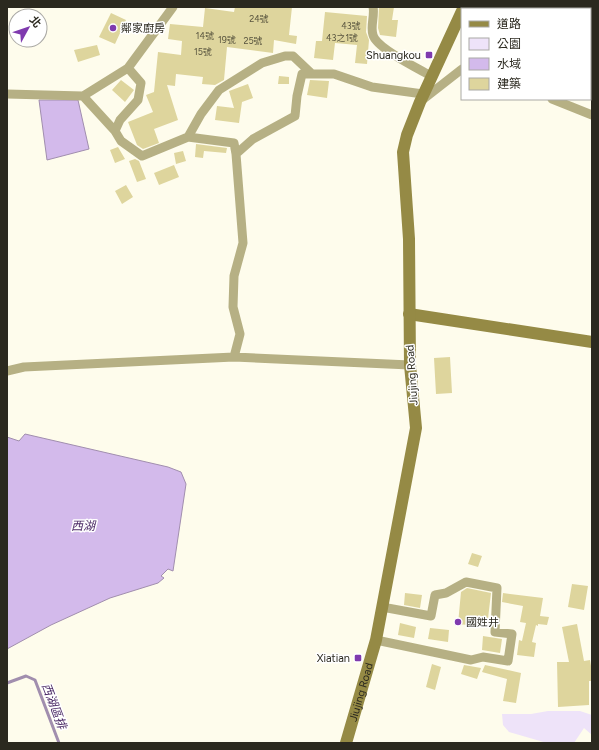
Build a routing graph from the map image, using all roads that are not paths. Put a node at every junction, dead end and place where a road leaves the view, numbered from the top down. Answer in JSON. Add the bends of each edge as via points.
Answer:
{"nodes":[{"id":1,"x":172,"y":7,"type":"edge"},
{"id":2,"x":373,"y":7,"type":"edge"},
{"id":3,"x":461,"y":13,"type":"edge"},
{"id":4,"x":128,"y":68,"type":"junction"},
{"id":5,"x":461,"y":70,"type":"edge"},
{"id":6,"x":310,"y":73,"type":"junction"},
{"id":7,"x":431,"y":76,"type":"junction"},
{"id":8,"x":7,"y":94,"type":"edge"},
{"id":9,"x":83,"y":96,"type":"junction"},
{"id":10,"x":421,"y":98,"type":"junction"},
{"id":11,"x":554,"y":100,"type":"edge"},
{"id":12,"x":592,"y":115,"type":"edge"},
{"id":13,"x":115,"y":131,"type":"junction"},
{"id":14,"x":188,"y":137,"type":"junction"},
{"id":15,"x":236,"y":154,"type":"junction"},
{"id":16,"x":409,"y":314,"type":"junction"},
{"id":17,"x":592,"y":342,"type":"edge"},
{"id":18,"x":234,"y":357,"type":"junction"},
{"id":19,"x":410,"y":365,"type":"junction"},
{"id":20,"x":7,"y":371,"type":"edge"},
{"id":21,"x":382,"y":607,"type":"junction"},
{"id":22,"x":376,"y":640,"type":"junction"},
{"id":23,"x":346,"y":743,"type":"edge"}],
"edges":[{"from":1,"to":4,"type":"street"},
{"from":2,"to":7,"type":"street","via":[[374,39]]},
{"from":3,"to":7,"type":"main road","name":"Jiujing Road"},
{"from":4,"to":9,"type":"street"},
{"from":4,"to":13,"type":"street","via":[[141,84],[138,100],[120,120]]},
{"from":5,"to":10,"type":"street"},
{"from":6,"to":10,"type":"street","via":[[334,74],[372,87]]},
{"from":6,"to":14,"type":"street","via":[[293,56],[262,63],[219,90]]},
{"from":6,"to":15,"type":"street","via":[[302,74],[295,116],[253,139]]},
{"from":7,"to":10,"type":"main road","name":"Jiujing Road"},
{"from":8,"to":9,"type":"street"},
{"from":9,"to":13,"type":"street"},
{"from":10,"to":16,"type":"main road","name":"Jiujing Road","via":[[403,152],[409,239]]},
{"from":11,"to":12,"type":"street"},
{"from":13,"to":14,"type":"street","via":[[121,141],[142,156]]},
{"from":14,"to":15,"type":"street","via":[[234,143]]},
{"from":15,"to":18,"type":"street","via":[[243,243],[234,276],[233,307],[240,334]]},
{"from":16,"to":17,"type":"main road"},
{"from":16,"to":19,"type":"main road","name":"Jiujing Road"},
{"from":18,"to":19,"type":"street"},
{"from":18,"to":20,"type":"street","via":[[24,367]]},
{"from":19,"to":21,"type":"main road","name":"Jiujing Road","via":[[416,428]]},
{"from":21,"to":22,"type":"main road","name":"Jiujing Road"},
{"from":21,"to":22,"type":"street","via":[[431,616],[435,594],[446,593],[466,582],[497,588],[495,632],[512,634],[508,661],[482,657],[471,660]]},
{"from":22,"to":23,"type":"main road","name":"Jiujing Road"}]}
